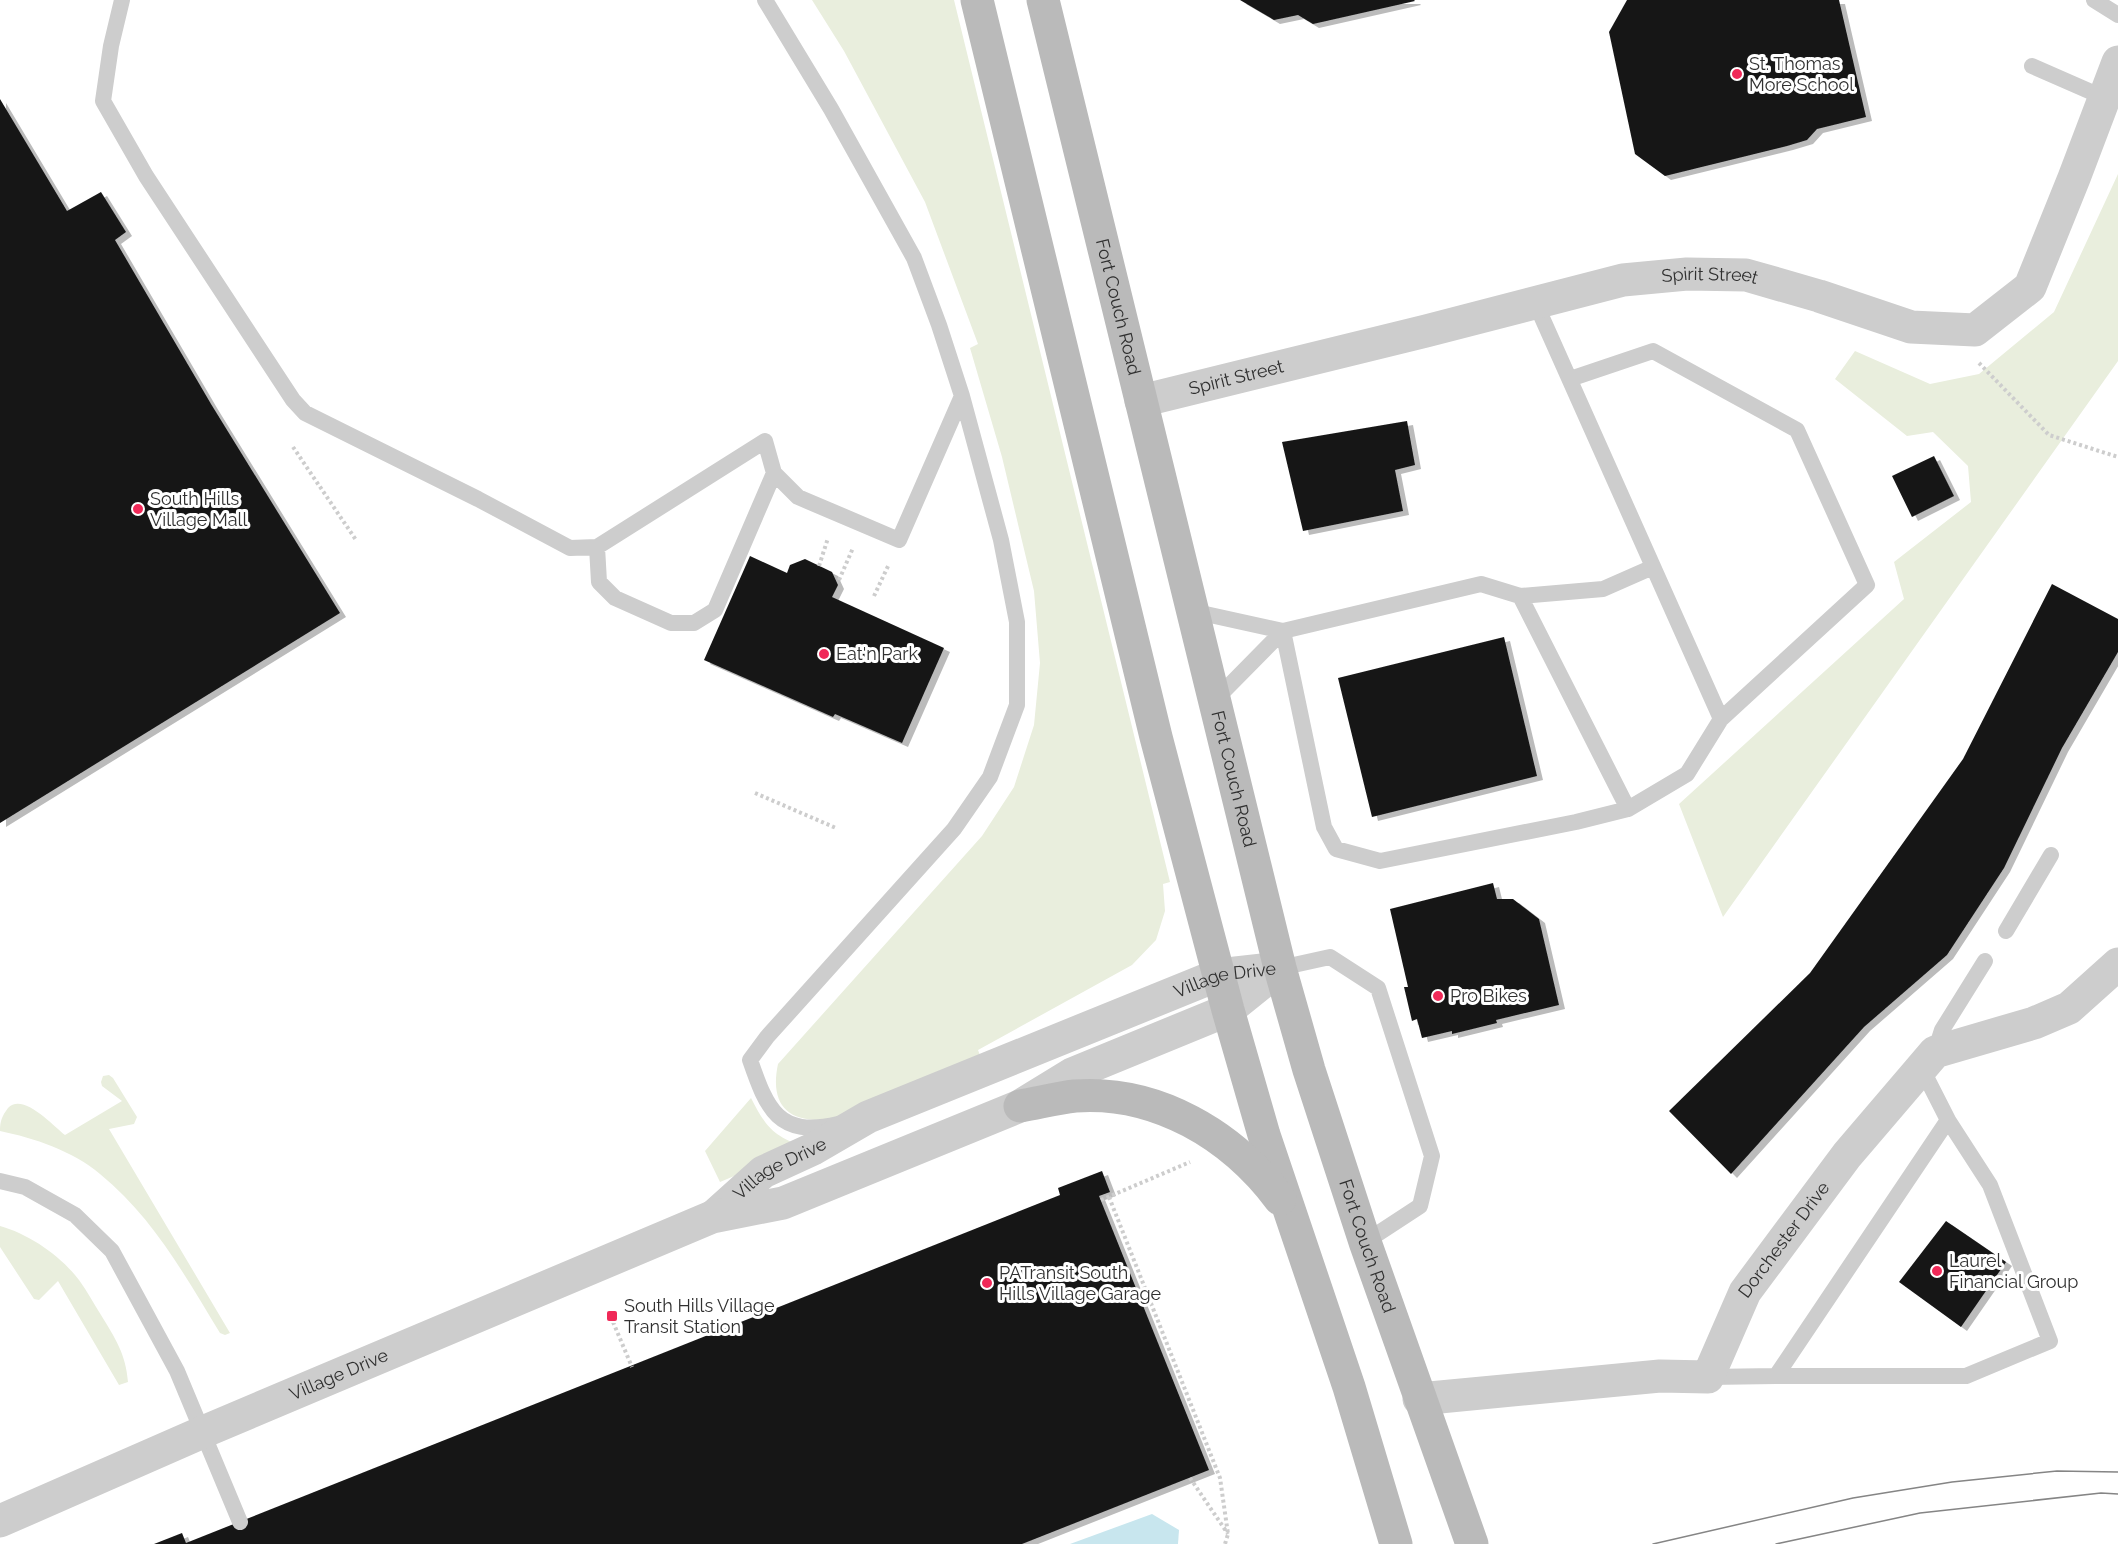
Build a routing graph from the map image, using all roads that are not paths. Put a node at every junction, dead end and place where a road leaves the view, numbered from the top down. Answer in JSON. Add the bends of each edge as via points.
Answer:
{"nodes":[{"id":1,"x":122,"y":0,"type":"edge"},
{"id":2,"x":765,"y":0,"type":"edge"},
{"id":3,"x":977,"y":0,"type":"edge"},
{"id":4,"x":1043,"y":0,"type":"edge"},
{"id":5,"x":2094,"y":0,"type":"edge"},
{"id":6,"x":2118,"y":15,"type":"edge"},
{"id":7,"x":2118,"y":62,"type":"edge"},
{"id":8,"x":2032,"y":66,"type":"dead end"},
{"id":9,"x":2104,"y":98,"type":"junction"},
{"id":10,"x":1535,"y":303,"type":"junction"},
{"id":11,"x":1570,"y":379,"type":"junction"},
{"id":12,"x":962,"y":396,"type":"junction"},
{"id":13,"x":1141,"y":401,"type":"junction"},
{"id":14,"x":774,"y":473,"type":"junction"},
{"id":15,"x":597,"y":547,"type":"junction"},
{"id":16,"x":1653,"y":567,"type":"junction"},
{"id":17,"x":1520,"y":596,"type":"junction"},
{"id":18,"x":1192,"y":611,"type":"junction"},
{"id":19,"x":1283,"y":631,"type":"junction"},
{"id":20,"x":1214,"y":701,"type":"junction"},
{"id":21,"x":1720,"y":719,"type":"junction"},
{"id":22,"x":1628,"y":809,"type":"junction"},
{"id":23,"x":2051,"y":855,"type":"dead end"},
{"id":24,"x":2006,"y":931,"type":"dead end"},
{"id":25,"x":1985,"y":961,"type":"dead end"},
{"id":26,"x":2118,"y":964,"type":"edge"},
{"id":27,"x":1280,"y":969,"type":"junction"},
{"id":28,"x":1218,"y":975,"type":"junction"},
{"id":29,"x":1228,"y":1010,"type":"junction"},
{"id":30,"x":1928,"y":1060,"type":"junction"},
{"id":31,"x":1020,"y":1106,"type":"junction"},
{"id":32,"x":868,"y":1118,"type":"junction"},
{"id":33,"x":1948,"y":1120,"type":"junction"},
{"id":34,"x":0,"y":1181,"type":"edge"},
{"id":35,"x":712,"y":1217,"type":"junction"},
{"id":36,"x":1293,"y":1217,"type":"junction"},
{"id":37,"x":1365,"y":1242,"type":"junction"},
{"id":38,"x":1776,"y":1376,"type":"junction"},
{"id":39,"x":1708,"y":1377,"type":"junction"},
{"id":40,"x":1419,"y":1399,"type":"junction"},
{"id":41,"x":203,"y":1432,"type":"junction"},
{"id":42,"x":0,"y":1521,"type":"edge"},
{"id":43,"x":240,"y":1522,"type":"dead end"},
{"id":44,"x":1395,"y":1544,"type":"edge"},
{"id":45,"x":1472,"y":1544,"type":"edge"}],
"edges":[{"from":1,"to":15,"type":"lane","via":[[103,101],[146,176],[293,400],[305,413],[570,548]]},
{"from":2,"to":12,"type":"lane","via":[[914,258]]},
{"from":3,"to":28,"type":"street"},
{"from":4,"to":13,"type":"street","name":"Fort Couch Road"},
{"from":5,"to":6,"type":"lane"},
{"from":7,"to":9,"type":"street"},
{"from":8,"to":9,"type":"lane"},
{"from":9,"to":10,"type":"street","name":"Spirit Street","via":[[2030,287],[1975,330],[1911,327],[1746,275],[1687,274],[1623,280]]},
{"from":10,"to":11,"type":"lane"},
{"from":10,"to":13,"type":"street","name":"Spirit Street"},
{"from":11,"to":16,"type":"lane"},
{"from":11,"to":21,"type":"lane","via":[[1653,351],[1797,430],[1867,585]]},
{"from":12,"to":14,"type":"lane","via":[[899,540],[798,497]]},
{"from":12,"to":32,"type":"lane","via":[[1001,540],[1017,622],[1017,705],[990,777],[954,829],[750,1060],[766,1102],[783,1120],[811,1128]]},
{"from":13,"to":18,"type":"street","name":"Fort Couch Road"},
{"from":14,"to":15,"type":"lane","via":[[765,441]]},
{"from":14,"to":15,"type":"lane","via":[[715,610],[694,623],[671,623],[615,598],[599,582]]},
{"from":16,"to":17,"type":"lane","via":[[1603,589]]},
{"from":16,"to":21,"type":"lane"},
{"from":17,"to":19,"type":"lane","via":[[1481,584]]},
{"from":17,"to":22,"type":"lane"},
{"from":18,"to":19,"type":"lane"},
{"from":18,"to":20,"type":"street","name":"Fort Couch Road"},
{"from":19,"to":20,"type":"lane"},
{"from":19,"to":22,"type":"lane","via":[[1324,827],[1336,849],[1380,861]]},
{"from":20,"to":27,"type":"street","name":"Fort Couch Road"},
{"from":21,"to":22,"type":"lane","via":[[1687,774]]},
{"from":23,"to":24,"type":"lane"},
{"from":25,"to":30,"type":"lane"},
{"from":26,"to":30,"type":"street","via":[[2069,1008]]},
{"from":27,"to":28,"type":"street","name":"Village Drive"},
{"from":27,"to":29,"type":"street","name":"Village Drive"},
{"from":27,"to":37,"type":"street","name":"Fort Couch Road"},
{"from":27,"to":37,"type":"lane","via":[[1330,957],[1378,988],[1432,1156],[1420,1206]]},
{"from":28,"to":29,"type":"street"},
{"from":28,"to":32,"type":"street","name":"Village Drive"},
{"from":29,"to":31,"type":"street","name":"Village Drive","via":[[1071,1074]]},
{"from":29,"to":36,"type":"street","via":[[1264,1135]]},
{"from":30,"to":33,"type":"lane"},
{"from":30,"to":39,"type":"street","name":"Dorchester Drive","via":[[1846,1155],[1745,1292]]},
{"from":31,"to":35,"type":"street","name":"Village Drive","via":[[783,1203]]},
{"from":31,"to":36,"type":"street","via":[[1073,1096],[1096,1096],[1144,1102],[1167,1111],[1188,1120],[1241,1156]]},
{"from":32,"to":35,"type":"street","name":"Village Drive","via":[[763,1172]]},
{"from":33,"to":38,"type":"lane"},
{"from":33,"to":38,"type":"lane","via":[[1990,1185],[2050,1341],[1966,1376]]},
{"from":34,"to":41,"type":"lane","via":[[25,1187],[75,1215],[112,1251],[177,1371]]},
{"from":35,"to":41,"type":"street","name":"Village Drive"},
{"from":36,"to":44,"type":"street"},
{"from":37,"to":40,"type":"street","name":"Fort Couch Road"},
{"from":38,"to":39,"type":"lane"},
{"from":39,"to":40,"type":"street","via":[[1660,1376]]},
{"from":40,"to":45,"type":"street","name":"Fort Couch Road"},
{"from":41,"to":42,"type":"street","name":"Village Drive"},
{"from":41,"to":43,"type":"lane"}]}
